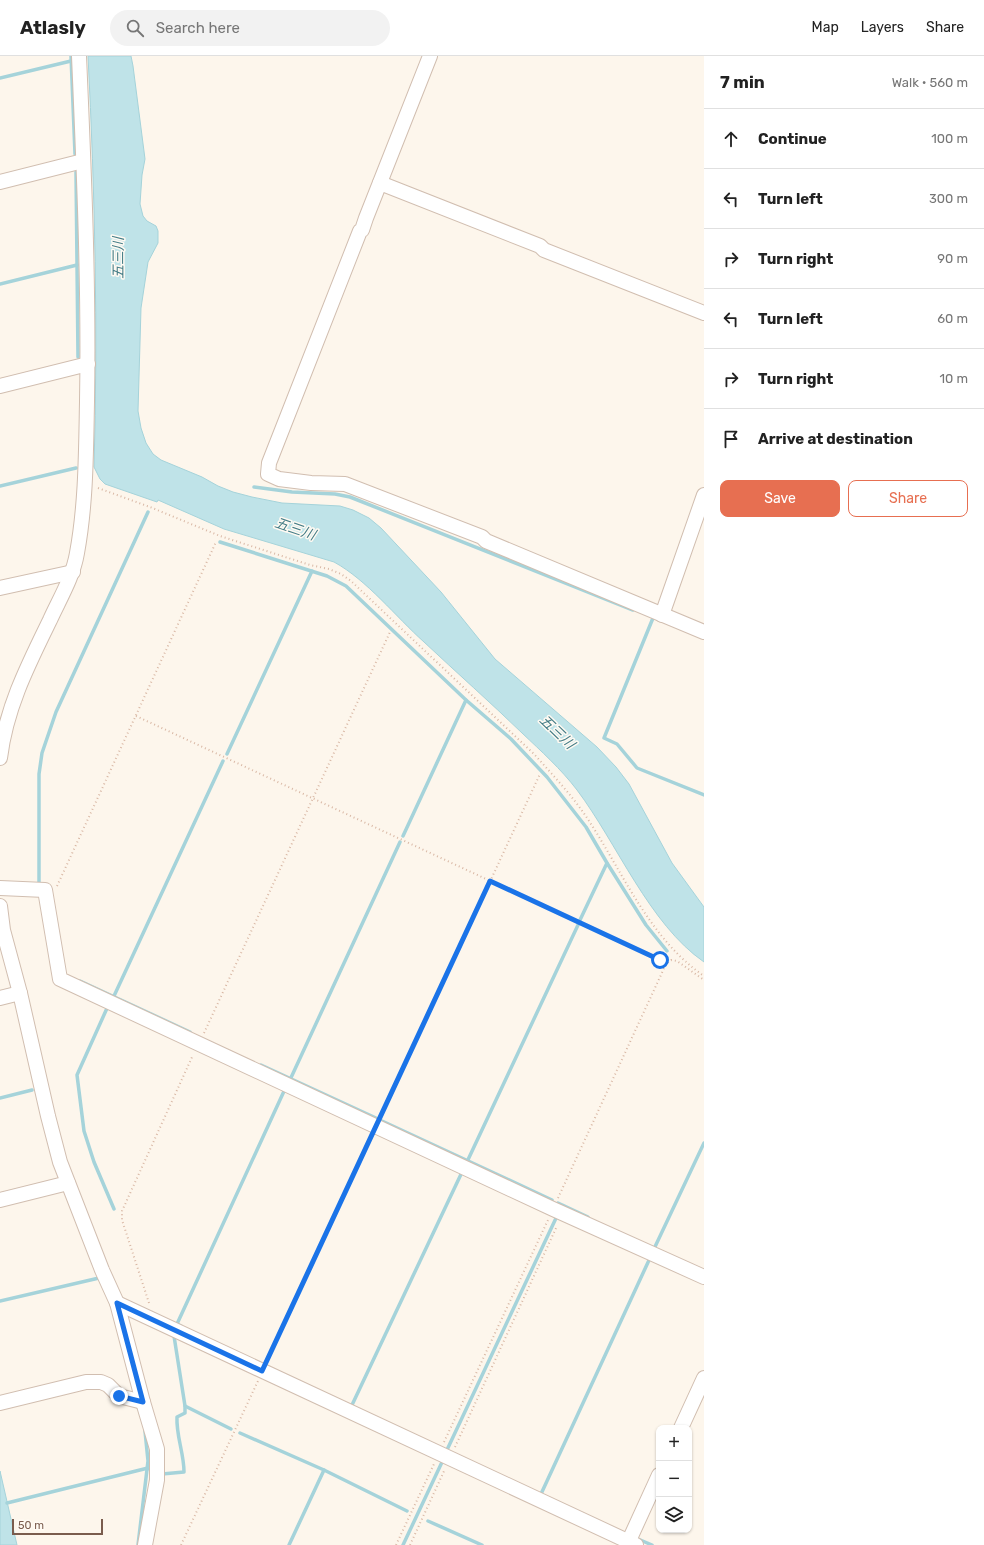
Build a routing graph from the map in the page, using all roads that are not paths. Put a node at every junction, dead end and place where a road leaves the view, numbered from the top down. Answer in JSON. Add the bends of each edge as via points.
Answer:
{"nodes":[{"id":1,"x":79,"y":56,"type":"edge"},
{"id":2,"x":430,"y":56,"type":"edge"},
{"id":3,"x":83,"y":161,"type":"junction"},
{"id":4,"x":0,"y":182,"type":"edge"},
{"id":5,"x":380,"y":183,"type":"junction"},
{"id":6,"x":704,"y":313,"type":"edge"},
{"id":7,"x":88,"y":364,"type":"junction"},
{"id":8,"x":0,"y":386,"type":"edge"},
{"id":9,"x":704,"y":495,"type":"edge"},
{"id":10,"x":73,"y":572,"type":"junction"},
{"id":11,"x":0,"y":588,"type":"edge"},
{"id":12,"x":662,"y":615,"type":"junction"},
{"id":13,"x":704,"y":632,"type":"edge"},
{"id":14,"x":0,"y":758,"type":"edge"},
{"id":15,"x":0,"y":888,"type":"edge"},
{"id":16,"x":0,"y":906,"type":"edge"},
{"id":17,"x":20,"y":993,"type":"junction"},
{"id":18,"x":0,"y":998,"type":"edge"},
{"id":19,"x":68,"y":1183,"type":"junction"},
{"id":20,"x":0,"y":1200,"type":"edge"},
{"id":21,"x":704,"y":1278,"type":"edge"},
{"id":22,"x":117,"y":1303,"type":"junction"},
{"id":23,"x":704,"y":1378,"type":"edge"},
{"id":24,"x":143,"y":1402,"type":"junction"},
{"id":25,"x":0,"y":1403,"type":"edge"},
{"id":26,"x":682,"y":1425,"type":"edge"},
{"id":27,"x":656,"y":1482,"type":"edge"},
{"id":28,"x":630,"y":1544,"type":"edge"},
{"id":29,"x":145,"y":1545,"type":"edge"}],
"edges":[{"from":1,"to":3,"type":"street"},
{"from":2,"to":5,"type":"street"},
{"from":3,"to":4,"type":"street"},
{"from":3,"to":7,"type":"street"},
{"from":5,"to":6,"type":"street"},
{"from":5,"to":12,"type":"street","via":[[269,463],[268,474],[279,479],[345,484],[482,537],[486,541]]},
{"from":7,"to":8,"type":"street"},
{"from":7,"to":10,"type":"street","via":[[85,484],[78,551]]},
{"from":9,"to":12,"type":"street"},
{"from":10,"to":11,"type":"street"},
{"from":10,"to":14,"type":"street","via":[[24,672],[4,730]]},
{"from":12,"to":13,"type":"street"},
{"from":15,"to":21,"type":"street","via":[[45,890],[60,979]]},
{"from":16,"to":17,"type":"street","via":[[3,930]]},
{"from":17,"to":18,"type":"street"},
{"from":17,"to":19,"type":"street","via":[[48,1116]]},
{"from":19,"to":20,"type":"street"},
{"from":19,"to":22,"type":"street"},
{"from":22,"to":24,"type":"street"},
{"from":22,"to":28,"type":"street"},
{"from":23,"to":26,"type":"street"},
{"from":24,"to":25,"type":"street","via":[[119,1396],[108,1385],[95,1381]]},
{"from":24,"to":29,"type":"street","via":[[157,1449],[157,1480]]},
{"from":27,"to":28,"type":"street"}]}
